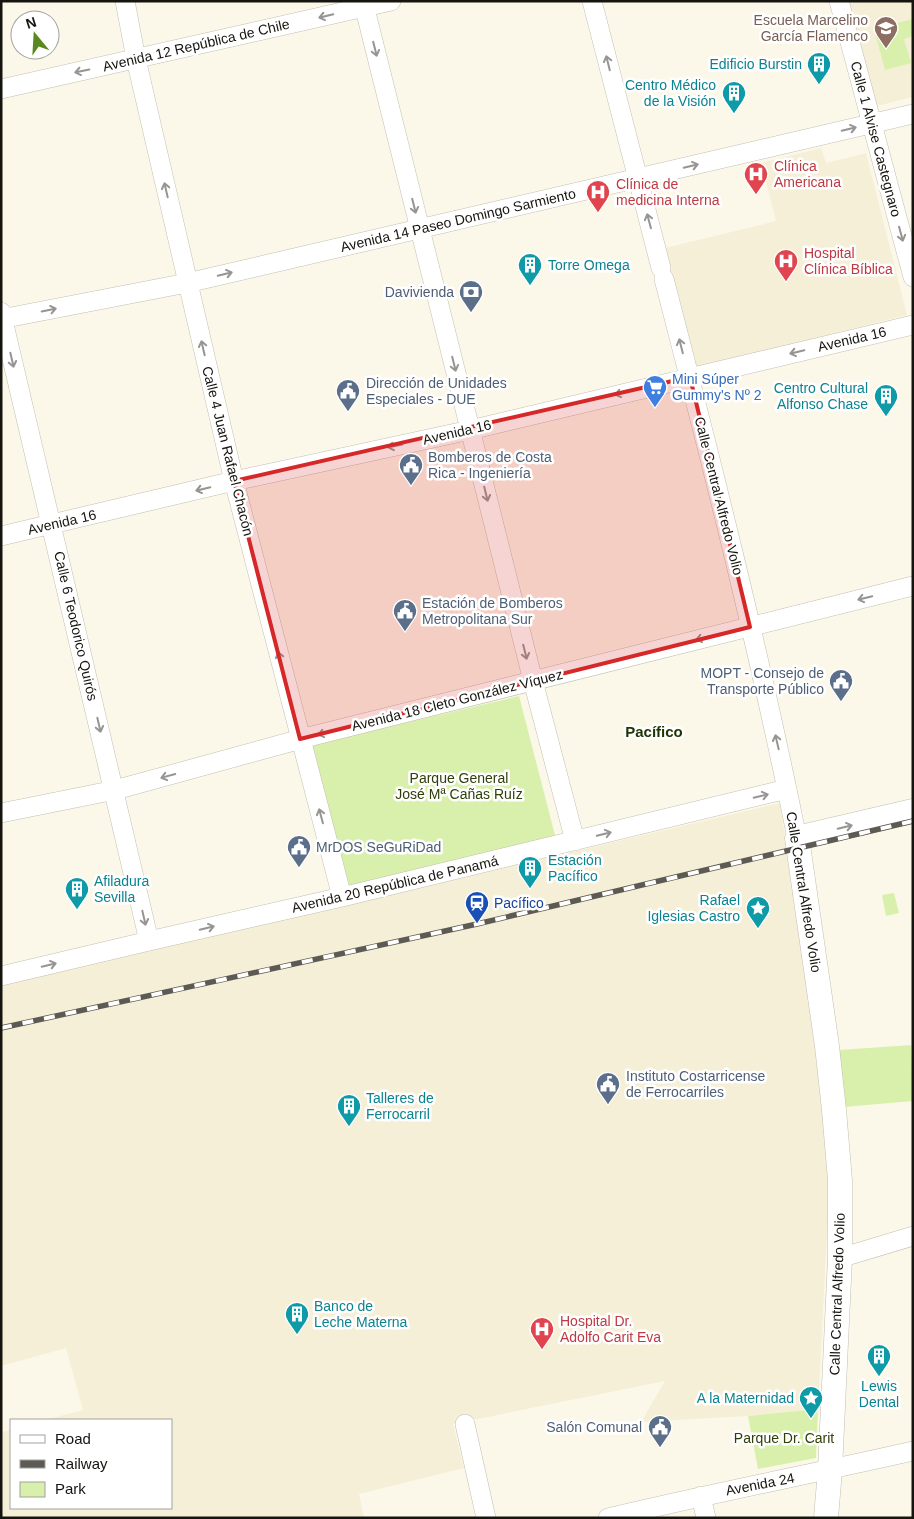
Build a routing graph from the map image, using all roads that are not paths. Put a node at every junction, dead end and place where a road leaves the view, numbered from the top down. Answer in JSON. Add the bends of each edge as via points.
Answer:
{"nodes":[{"id":1,"x":125,"y":1,"type":"edge"},
{"id":2,"x":391,"y":1,"type":"edge"},
{"id":3,"x":592,"y":1,"type":"edge"},
{"id":4,"x":839,"y":1,"type":"edge"},
{"id":5,"x":364,"y":4,"type":"edge"},
{"id":6,"x":136,"y":59,"type":"junction"},
{"id":7,"x":1,"y":88,"type":"edge"},
{"id":8,"x":913,"y":114,"type":"edge"},
{"id":9,"x":871,"y":124,"type":"junction"},
{"id":10,"x":638,"y":178,"type":"junction"},
{"id":11,"x":420,"y":229,"type":"junction"},
{"id":12,"x":913,"y":277,"type":"edge"},
{"id":13,"x":187,"y":282,"type":"junction"},
{"id":14,"x":2,"y":316,"type":"edge"},
{"id":15,"x":913,"y":325,"type":"edge"},
{"id":16,"x":690,"y":377,"type":"junction"},
{"id":17,"x":470,"y":430,"type":"junction"},
{"id":18,"x":234,"y":481,"type":"junction"},
{"id":19,"x":51,"y":525,"type":"junction"},
{"id":20,"x":1,"y":536,"type":"edge"},
{"id":21,"x":913,"y":587,"type":"edge"},
{"id":22,"x":750,"y":626,"type":"junction"},
{"id":23,"x":533,"y":681,"type":"junction"},
{"id":24,"x":300,"y":739,"type":"junction"},
{"id":25,"x":787,"y":789,"type":"junction"},
{"id":26,"x":115,"y":790,"type":"junction"},
{"id":27,"x":913,"y":811,"type":"edge"},
{"id":28,"x":1,"y":813,"type":"edge"},
{"id":29,"x":797,"y":838,"type":"junction"},
{"id":30,"x":575,"y":841,"type":"junction"},
{"id":31,"x":342,"y":897,"type":"junction"},
{"id":32,"x":149,"y":940,"type":"junction"},
{"id":33,"x":1,"y":976,"type":"edge"},
{"id":34,"x":913,"y":1236,"type":"edge"},
{"id":35,"x":840,"y":1258,"type":"junction"},
{"id":36,"x":465,"y":1424,"type":"dead end"},
{"id":37,"x":913,"y":1451,"type":"edge"},
{"id":38,"x":830,"y":1470,"type":"junction"},
{"id":39,"x":701,"y":1496,"type":"junction"},
{"id":40,"x":486,"y":1518,"type":"edge"},
{"id":41,"x":608,"y":1518,"type":"edge"},
{"id":42,"x":706,"y":1518,"type":"edge"},
{"id":43,"x":826,"y":1518,"type":"edge"}],
"edges":[{"from":1,"to":6,"type":"street","name":"Calle 4 Juan Rafael Chacón"},
{"from":2,"to":5,"type":"street","name":"Avenida 12 República de Chile"},
{"from":10,"to":3,"type":"street","name":"Calle Central Alfredo Volio","one_way":true},
{"from":4,"to":9,"type":"street","name":"Calle 1 Alvise Castegnaro"},
{"from":5,"to":6,"type":"street","name":"Avenida 12 República de Chile","one_way":true},
{"from":5,"to":11,"type":"street","one_way":true},
{"from":6,"to":7,"type":"street","name":"Avenida 12 República de Chile","one_way":true},
{"from":13,"to":6,"type":"street","name":"Calle 4 Juan Rafael Chacón","one_way":true},
{"from":8,"to":9,"type":"street","name":"Avenida 14 Paseo Domingo Sarmiento"},
{"from":10,"to":9,"type":"street","name":"Avenida 14 Paseo Domingo Sarmiento","one_way":true},
{"from":9,"to":12,"type":"street","name":"Calle 1 Alvise Castegnaro","one_way":true},
{"from":10,"to":11,"type":"street","name":"Avenida 14 Paseo Domingo Sarmiento"},
{"from":16,"to":10,"type":"street","name":"Calle Central Alfredo Volio","one_way":true},
{"from":13,"to":11,"type":"street","name":"Avenida 14 Paseo Domingo Sarmiento","one_way":true},
{"from":11,"to":17,"type":"street","one_way":true},
{"from":14,"to":13,"type":"street","name":"Avenida 14 Paseo Domingo Sarmiento","one_way":true},
{"from":18,"to":13,"type":"street","name":"Calle 4 Juan Rafael Chacón","one_way":true},
{"from":14,"to":19,"type":"street","name":"Calle 6 Teodorico Quirós","one_way":true},
{"from":15,"to":16,"type":"street","name":"Avenida 16","one_way":true},
{"from":16,"to":17,"type":"street","name":"Avenida 16","one_way":true},
{"from":16,"to":22,"type":"street","name":"Calle Central Alfredo Volio"},
{"from":17,"to":18,"type":"street","name":"Avenida 16","one_way":true},
{"from":17,"to":23,"type":"street","one_way":true},
{"from":18,"to":19,"type":"street","name":"Avenida 16","one_way":true},
{"from":24,"to":18,"type":"street","name":"Calle 4 Juan Rafael Chacón","one_way":true},
{"from":19,"to":20,"type":"street","name":"Avenida 16"},
{"from":19,"to":26,"type":"street","name":"Calle 6 Teodorico Quirós","one_way":true},
{"from":21,"to":22,"type":"street","name":"Avenida 18 Cleto González Víquez","one_way":true},
{"from":22,"to":23,"type":"street","name":"Avenida 18 Cleto González Víquez","one_way":true},
{"from":25,"to":22,"type":"street","name":"Calle Central Alfredo Volio","one_way":true},
{"from":23,"to":24,"type":"street","name":"Avenida 18 Cleto González Víquez","one_way":true},
{"from":23,"to":30,"type":"street"},
{"from":24,"to":26,"type":"street","name":"Avenida 18 Cleto González Víquez","one_way":true},
{"from":31,"to":24,"type":"street","name":"Calle 4 Juan Rafael Chacón","one_way":true},
{"from":25,"to":29,"type":"street","name":"Calle Central Alfredo Volio"},
{"from":30,"to":25,"type":"street","name":"Avenida 20 República de Panamá","one_way":true},
{"from":26,"to":28,"type":"street","name":"Avenida 18 Cleto González Víquez"},
{"from":26,"to":32,"type":"street","name":"Calle 6 Teodorico Quirós","one_way":true},
{"from":29,"to":27,"type":"main road","one_way":true},
{"from":29,"to":35,"type":"main road","name":"Calle Central Alfredo Volio","via":[[834,1110],[840,1180]]},
{"from":30,"to":31,"type":"street","name":"Avenida 20 República de Panamá"},
{"from":32,"to":31,"type":"street","name":"Avenida 20 República de Panamá","one_way":true},
{"from":33,"to":32,"type":"street","name":"Avenida 20 República de Panamá","one_way":true},
{"from":34,"to":35,"type":"street"},
{"from":35,"to":38,"type":"main road","name":"Calle Central Alfredo Volio"},
{"from":36,"to":40,"type":"street"},
{"from":37,"to":38,"type":"street","name":"Avenida 24"},
{"from":38,"to":39,"type":"street","name":"Avenida 24"},
{"from":38,"to":43,"type":"main road","name":"Calle Central Alfredo Volio"},
{"from":39,"to":41,"type":"street","name":"Avenida 24"},
{"from":39,"to":42,"type":"street"}]}
